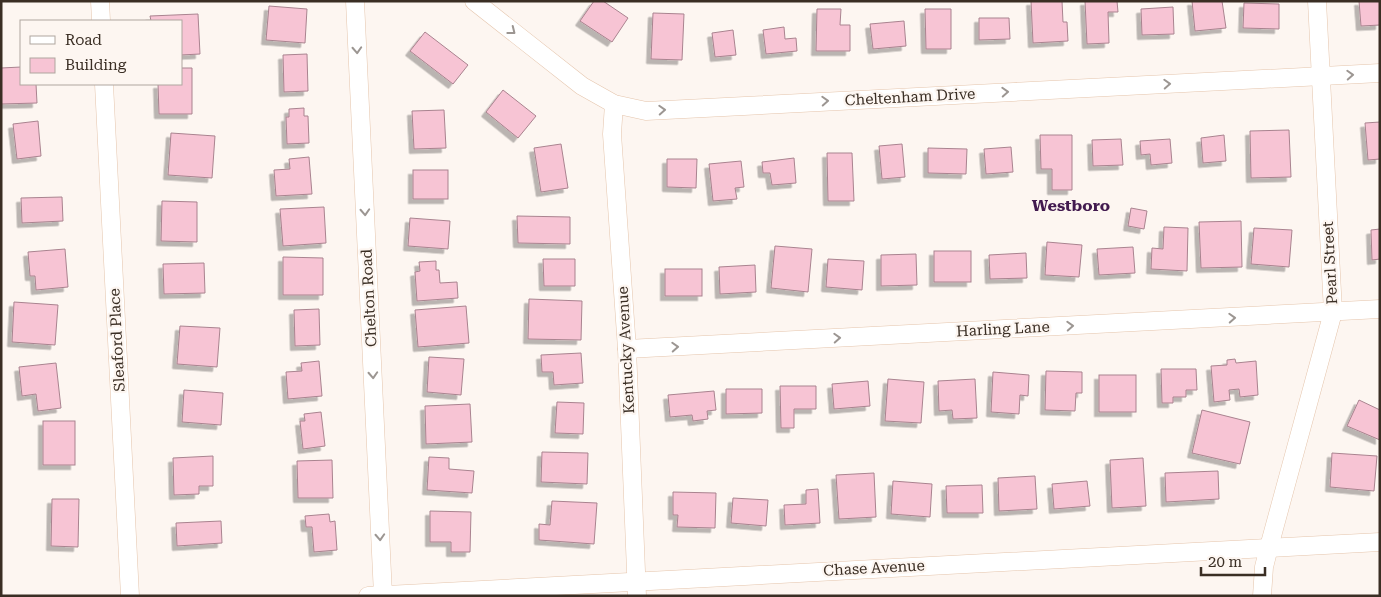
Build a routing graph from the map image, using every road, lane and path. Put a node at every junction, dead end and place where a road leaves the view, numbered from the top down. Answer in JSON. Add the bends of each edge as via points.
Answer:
{"nodes":[{"id":1,"x":100,"y":1,"type":"edge"},
{"id":2,"x":355,"y":1,"type":"edge"},
{"id":3,"x":474,"y":1,"type":"edge"},
{"id":4,"x":1317,"y":1,"type":"edge"},
{"id":5,"x":101,"y":20,"type":"edge"},
{"id":6,"x":1380,"y":73,"type":"edge"},
{"id":7,"x":1320,"y":76,"type":"junction"},
{"id":8,"x":104,"y":85,"type":"edge"},
{"id":9,"x":614,"y":104,"type":"junction"},
{"id":10,"x":1380,"y":310,"type":"edge"},
{"id":11,"x":1333,"y":312,"type":"junction"},
{"id":12,"x":626,"y":349,"type":"junction"},
{"id":13,"x":1380,"y":542,"type":"edge"},
{"id":14,"x":1268,"y":547,"type":"junction"},
{"id":15,"x":637,"y":589,"type":"edge"},
{"id":16,"x":376,"y":595,"type":"edge"},
{"id":17,"x":130,"y":596,"type":"edge"},
{"id":18,"x":1262,"y":596,"type":"edge"}],
"edges":[{"from":1,"to":5,"type":"street"},
{"from":2,"to":16,"type":"street","name":"Chelton Road","one_way":true},
{"from":3,"to":9,"type":"street","name":"Cheltenham Drive","one_way":true,"via":[[582,86]]},
{"from":4,"to":7,"type":"street","name":"Pearl Street"},
{"from":7,"to":6,"type":"street","name":"Cheltenham Drive","one_way":true},
{"from":9,"to":7,"type":"street","name":"Cheltenham Drive","one_way":true,"via":[[646,111]]},
{"from":7,"to":11,"type":"street","name":"Pearl Street"},
{"from":8,"to":17,"type":"street","name":"Sleaford Place"},
{"from":9,"to":12,"type":"street","name":"Kentucky Avenue","via":[[612,134]]},
{"from":10,"to":11,"type":"street","name":"Harling Lane"},
{"from":12,"to":11,"type":"street","name":"Harling Lane","one_way":true},
{"from":11,"to":14,"type":"street","name":"Pearl Street"},
{"from":12,"to":15,"type":"street","name":"Kentucky Avenue"},
{"from":13,"to":14,"type":"street","name":"Chase Avenue"},
{"from":14,"to":15,"type":"street","name":"Chase Avenue"},
{"from":14,"to":18,"type":"street","name":"Pearl Street"},
{"from":15,"to":16,"type":"street","name":"Chase Avenue"}]}
